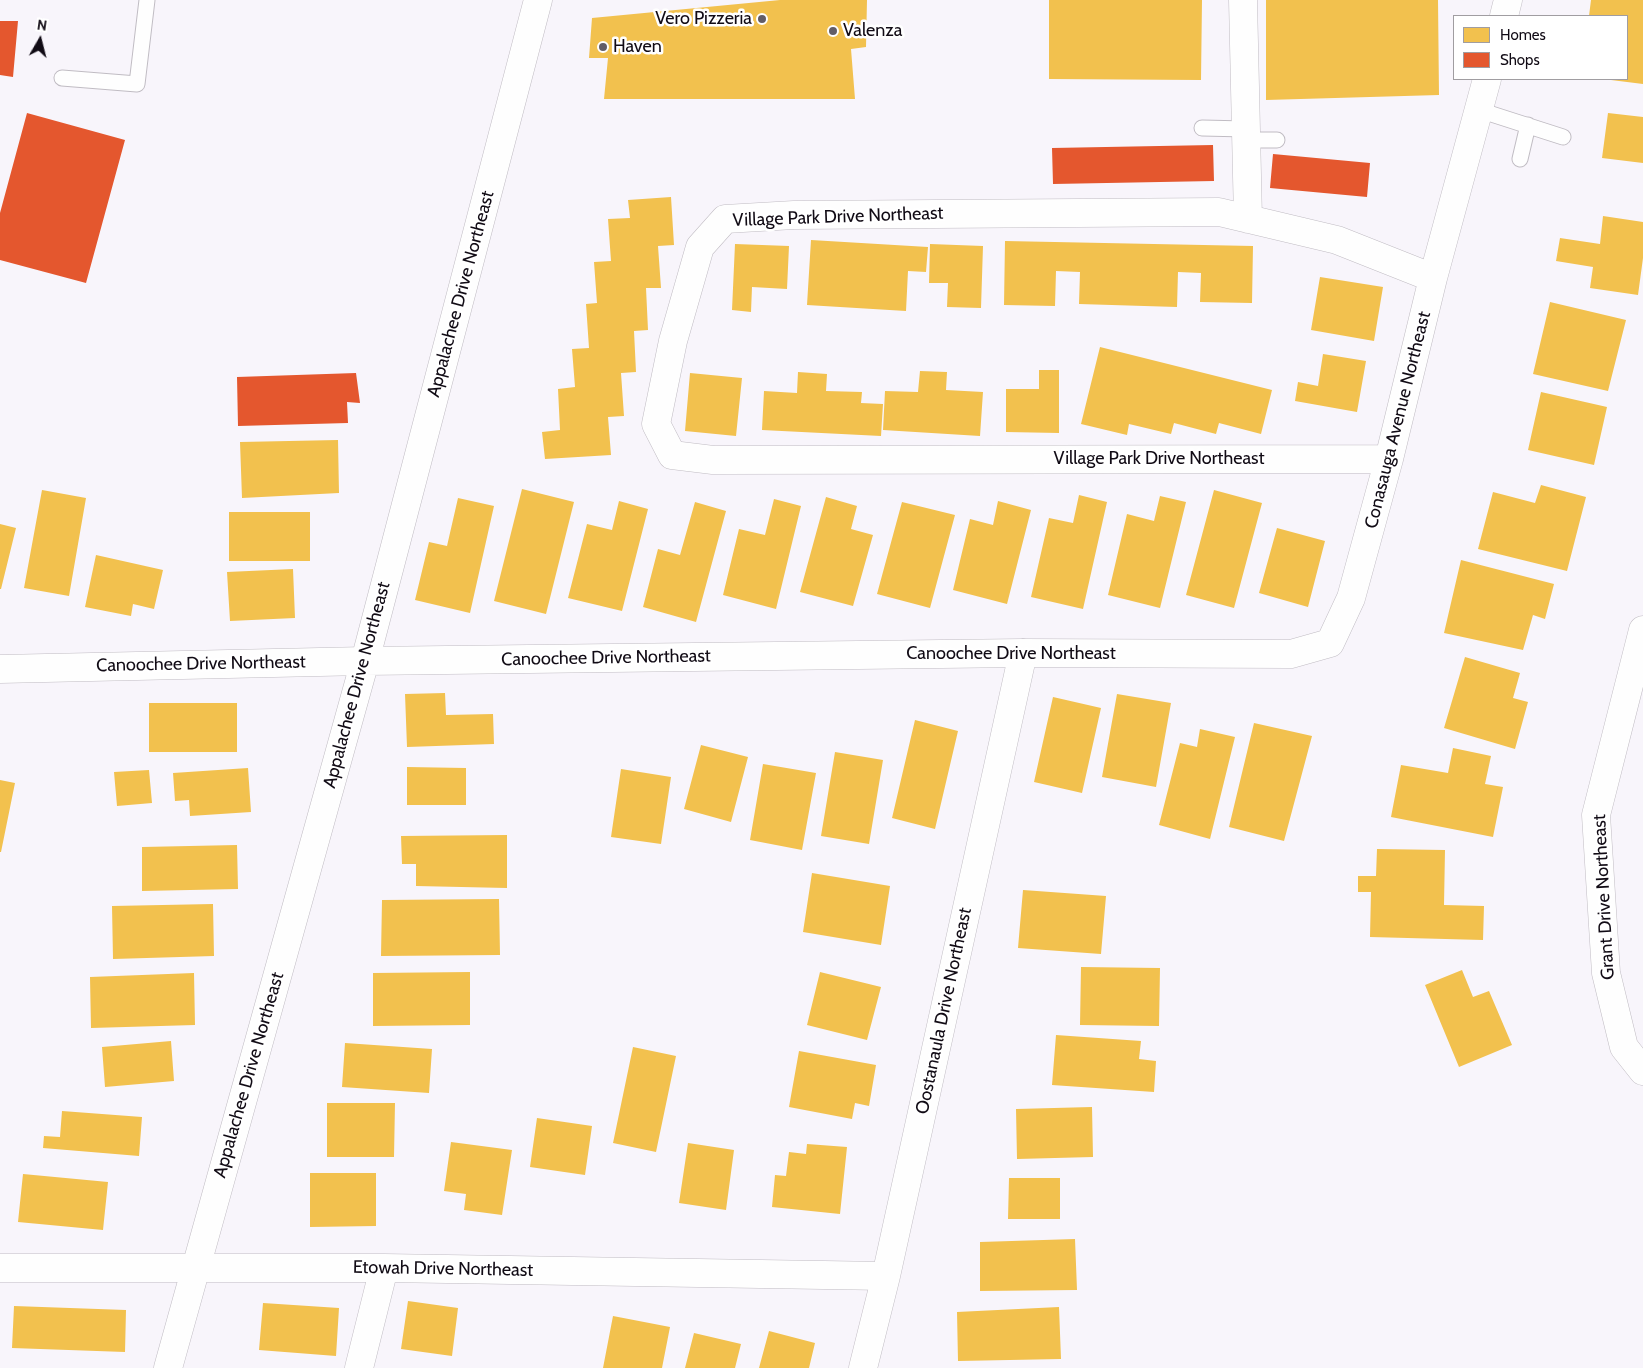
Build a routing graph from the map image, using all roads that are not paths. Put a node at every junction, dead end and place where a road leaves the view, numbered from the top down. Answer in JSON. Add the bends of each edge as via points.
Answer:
{"nodes":[{"id":1,"x":147,"y":0,"type":"edge"},
{"id":2,"x":538,"y":0,"type":"edge"},
{"id":3,"x":1243,"y":0,"type":"edge"},
{"id":4,"x":1508,"y":0,"type":"edge"},
{"id":5,"x":1504,"y":15,"type":"edge"},
{"id":6,"x":62,"y":78,"type":"dead end"},
{"id":7,"x":1487,"y":80,"type":"edge"},
{"id":8,"x":1479,"y":110,"type":"junction"},
{"id":9,"x":1528,"y":125,"type":"junction"},
{"id":10,"x":1202,"y":128,"type":"dead end"},
{"id":11,"x":1246,"y":134,"type":"junction"},
{"id":12,"x":1563,"y":138,"type":"dead end"},
{"id":13,"x":1277,"y":140,"type":"dead end"},
{"id":14,"x":1520,"y":159,"type":"dead end"},
{"id":15,"x":1248,"y":219,"type":"junction"},
{"id":16,"x":1433,"y":278,"type":"junction"},
{"id":17,"x":1389,"y":459,"type":"junction"},
{"id":18,"x":1643,"y":630,"type":"edge"},
{"id":19,"x":1023,"y":653,"type":"junction"},
{"id":20,"x":1212,"y":655,"type":"joint"},
{"id":21,"x":364,"y":661,"type":"junction"},
{"id":22,"x":0,"y":669,"type":"edge"},
{"id":23,"x":1643,"y":1071,"type":"edge"},
{"id":24,"x":196,"y":1267,"type":"junction"},
{"id":25,"x":0,"y":1268,"type":"edge"},
{"id":26,"x":384,"y":1268,"type":"junction"},
{"id":27,"x":886,"y":1276,"type":"junction"},
{"id":28,"x":168,"y":1368,"type":"edge"},
{"id":29,"x":359,"y":1368,"type":"edge"},
{"id":30,"x":863,"y":1368,"type":"edge"}],
"edges":[{"from":1,"to":6,"type":"lane","via":[[137,84]]},
{"from":2,"to":21,"type":"street","name":"Appalachee Drive Northeast"},
{"from":3,"to":11,"type":"street"},
{"from":4,"to":5,"type":"street"},
{"from":7,"to":8,"type":"street","name":"Conasauga Avenue Northeast"},
{"from":8,"to":9,"type":"lane"},
{"from":8,"to":16,"type":"street","name":"Conasauga Avenue Northeast"},
{"from":9,"to":12,"type":"lane"},
{"from":9,"to":14,"type":"lane"},
{"from":10,"to":11,"type":"lane"},
{"from":11,"to":13,"type":"lane"},
{"from":11,"to":15,"type":"street"},
{"from":15,"to":16,"type":"street","name":"Village Park Drive Northeast","via":[[1337,240]]},
{"from":15,"to":17,"type":"street","name":"Village Park Drive Northeast","via":[[1209,212],[794,215],[726,219],[700,247],[673,341],[656,424],[672,456],[713,460]]},
{"from":16,"to":17,"type":"street","name":"Conasauga Avenue Northeast"},
{"from":17,"to":20,"type":"street","name":"Conasauga Avenue Northeast","via":[[1351,598],[1330,643],[1291,654]]},
{"from":18,"to":23,"type":"street","name":"Grant Drive Northeast","via":[[1596,814],[1606,973],[1624,1047]]},
{"from":19,"to":20,"type":"street","name":"Canoochee Drive Northeast"},
{"from":19,"to":21,"type":"street","name":"Canoochee Drive Northeast"},
{"from":19,"to":27,"type":"street","name":"Oostanaula Drive Northeast"},
{"from":21,"to":22,"type":"street","name":"Canoochee Drive Northeast"},
{"from":21,"to":24,"type":"street","name":"Appalachee Drive Northeast"},
{"from":24,"to":25,"type":"street","name":"Etowah Drive Northeast"},
{"from":24,"to":26,"type":"street","name":"Etowah Drive Northeast"},
{"from":24,"to":28,"type":"street","name":"Appalachee Drive Northeast"},
{"from":26,"to":27,"type":"street","name":"Etowah Drive Northeast"},
{"from":26,"to":29,"type":"street"},
{"from":27,"to":30,"type":"street","name":"Oostanaula Drive Northeast"}]}
